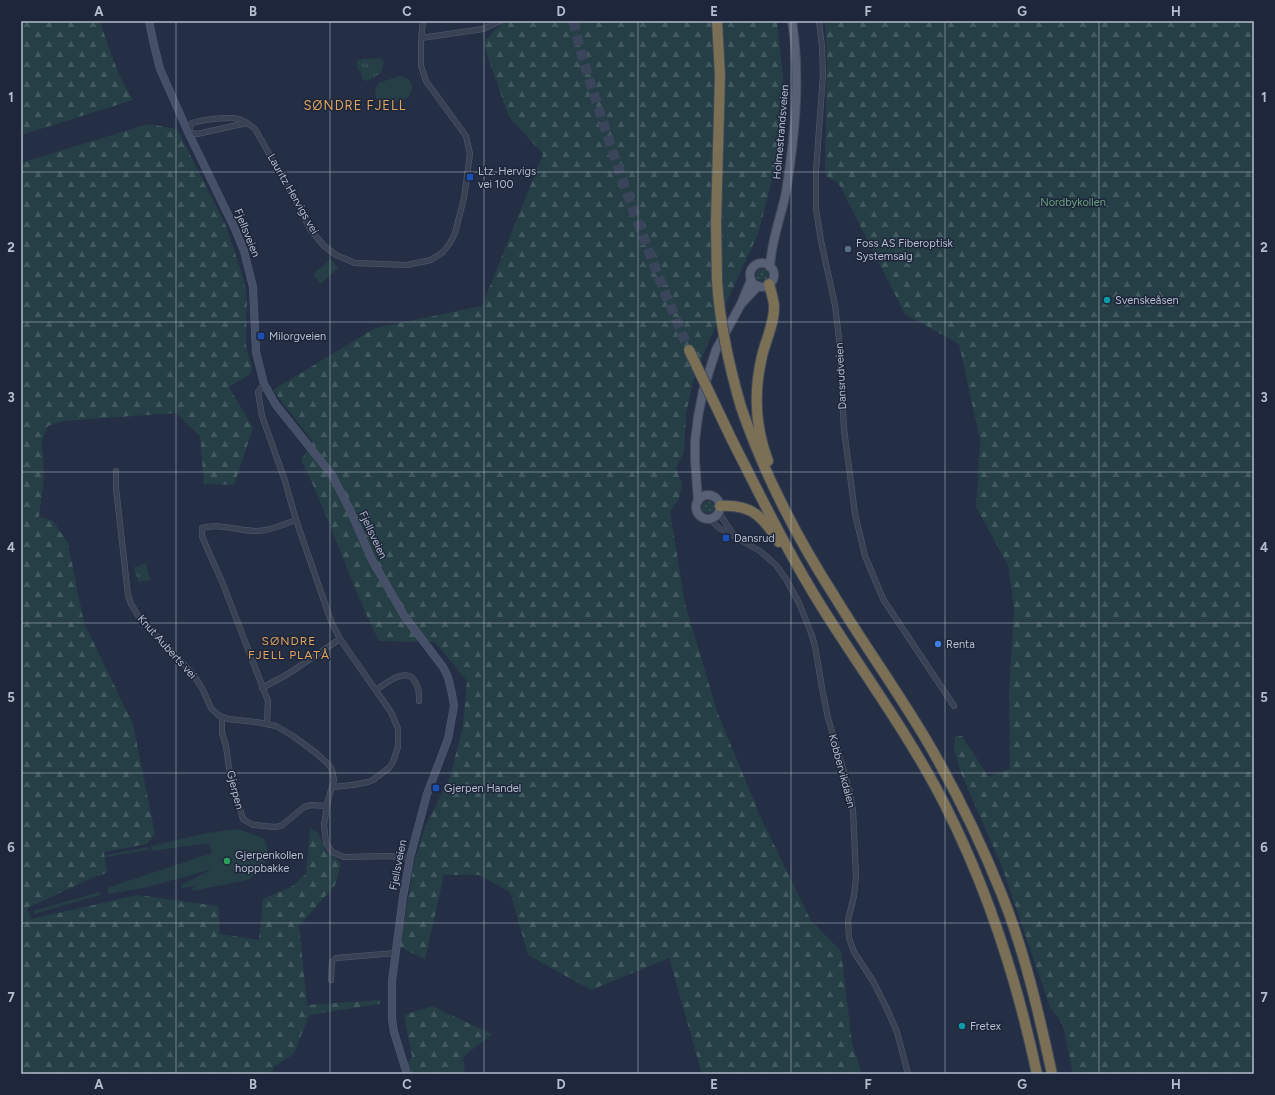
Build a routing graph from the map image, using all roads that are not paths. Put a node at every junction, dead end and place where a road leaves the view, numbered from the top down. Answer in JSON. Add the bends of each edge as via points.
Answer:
{"nodes":[{"id":1,"x":149,"y":21,"type":"edge"},
{"id":2,"x":423,"y":21,"type":"edge"},
{"id":3,"x":500,"y":21,"type":"edge"},
{"id":4,"x":717,"y":21,"type":"edge"},
{"id":5,"x":792,"y":21,"type":"edge"},
{"id":6,"x":819,"y":21,"type":"edge"},
{"id":7,"x":421,"y":38,"type":"junction"},
{"id":8,"x":247,"y":123,"type":"junction"},
{"id":9,"x":188,"y":132,"type":"junction"},
{"id":10,"x":772,"y":245,"type":"junction"},
{"id":11,"x":762,"y":263,"type":"junction"},
{"id":12,"x":770,"y":267,"type":"junction"},
{"id":13,"x":751,"y":280,"type":"junction"},
{"id":14,"x":769,"y":284,"type":"junction"},
{"id":15,"x":758,"y":286,"type":"junction"},
{"id":16,"x":741,"y":304,"type":"junction"},
{"id":17,"x":689,"y":350,"type":"tunnel mouth"},
{"id":18,"x":264,"y":384,"type":"junction"},
{"id":19,"x":116,"y":471,"type":"dead end"},
{"id":20,"x":697,"y":478,"type":"junction"},
{"id":21,"x":709,"y":495,"type":"junction"},
{"id":22,"x":698,"y":501,"type":"junction"},
{"id":23,"x":720,"y":510,"type":"junction"},
{"id":24,"x":710,"y":519,"type":"junction"},
{"id":25,"x":296,"y":520,"type":"junction"},
{"id":26,"x":793,"y":526,"type":"junction"},
{"id":27,"x":733,"y":535,"type":"junction"},
{"id":28,"x":822,"y":608,"type":"junction"},
{"id":29,"x":340,"y":639,"type":"junction"},
{"id":30,"x":262,"y":688,"type":"junction"},
{"id":31,"x":376,"y":690,"type":"junction"},
{"id":32,"x":419,"y":701,"type":"dead end"},
{"id":33,"x":954,"y":706,"type":"dead end"},
{"id":34,"x":222,"y":717,"type":"junction"},
{"id":35,"x":267,"y":724,"type":"junction"},
{"id":36,"x":333,"y":787,"type":"junction"},
{"id":37,"x":327,"y":806,"type":"junction"},
{"id":38,"x":410,"y":858,"type":"junction"},
{"id":39,"x":396,"y":953,"type":"junction"},
{"id":40,"x":331,"y":980,"type":"dead end"},
{"id":41,"x":407,"y":1074,"type":"edge"},
{"id":42,"x":908,"y":1074,"type":"edge"},
{"id":43,"x":1037,"y":1074,"type":"edge"},
{"id":44,"x":1052,"y":1074,"type":"edge"}],
"edges":[{"from":1,"to":9,"type":"main road","name":"Fjellsveien","via":[[160,69]]},
{"from":2,"to":7,"type":"street","name":"Lauritz Hervigs vei"},
{"from":3,"to":7,"type":"street","via":[[483,29]]},
{"from":4,"to":26,"type":"highway","bridge":true,"via":[[720,76],[716,222],[719,309],[741,408],[762,463]]},
{"from":5,"to":10,"type":"main road","name":"Holmestrandsveien","via":[[797,71],[794,126],[786,192]]},
{"from":6,"to":33,"type":"street","name":"Dansrudveien","via":[[822,75],[816,209],[840,339],[844,429],[855,514],[865,556],[883,599]]},
{"from":7,"to":8,"type":"street","name":"Lauritz Hervigs vei","via":[[421,66],[426,81],[466,136],[470,154],[464,198],[455,233],[443,252],[431,260],[407,265],[355,263],[336,255],[324,246],[310,229],[255,129]]},
{"from":8,"to":9,"type":"street","via":[[197,134]]},
{"from":8,"to":9,"type":"street","via":[[237,118],[200,121],[192,123]]},
{"from":9,"to":18,"type":"main road","name":"Fjellsveien","via":[[244,251],[253,287],[256,352]]},
{"from":10,"to":11,"type":"main road","name":"Holmestrandsveien"},
{"from":10,"to":12,"type":"main road","name":"Holmestrandsveien"},
{"from":11,"to":12,"type":"main road"},
{"from":11,"to":13,"type":"main road","via":[[752,268]]},
{"from":12,"to":14,"type":"main road","via":[[774,276]]},
{"from":13,"to":15,"type":"main road"},
{"from":13,"to":16,"type":"main road"},
{"from":14,"to":15,"type":"main road","via":[[764,287]]},
{"from":14,"to":26,"type":"highway","via":[[774,310],[758,374],[757,408],[766,455]]},
{"from":15,"to":16,"type":"main road"},
{"from":16,"to":20,"type":"main road","via":[[716,350],[703,391],[695,441]]},
{"from":17,"to":28,"type":"highway","bridge":true,"via":[[732,440]]},
{"from":18,"to":25,"type":"street","via":[[258,392],[259,406],[286,481]]},
{"from":18,"to":38,"type":"main road","name":"Fjellsveien","via":[[276,406],[332,475],[382,579],[405,617],[443,667],[450,684],[454,706],[448,739],[427,794]]},
{"from":19,"to":34,"type":"street","name":"Knut Auberts vei","via":[[126,580],[131,604],[192,673],[211,708]]},
{"from":20,"to":21,"type":"main road"},
{"from":20,"to":22,"type":"main road"},
{"from":21,"to":22,"type":"main road"},
{"from":21,"to":23,"type":"main road","via":[[717,498]]},
{"from":22,"to":24,"type":"main road","via":[[698,514]]},
{"from":23,"to":24,"type":"main road"},
{"from":23,"to":27,"type":"street","name":"Kobbervikdalen"},
{"from":23,"to":28,"type":"highway","via":[[742,506],[760,518]]},
{"from":24,"to":27,"type":"street","name":"Kobbervikdalen","via":[[719,528]]},
{"from":25,"to":29,"type":"street","via":[[331,621]]},
{"from":25,"to":30,"type":"street","via":[[257,531],[208,526],[202,528],[204,542],[223,584]]},
{"from":26,"to":44,"type":"highway","via":[[834,596],[930,747],[973,830],[1002,897],[1026,968]]},
{"from":27,"to":42,"type":"street","name":"Kobbervikdalen","via":[[760,551],[776,565],[799,603],[811,633],[827,711],[853,810],[856,877],[848,920],[849,938],[897,1032]]},
{"from":28,"to":43,"type":"highway","via":[[917,755],[961,838],[1000,936],[1022,1009]]},
{"from":29,"to":30,"type":"street"},
{"from":29,"to":31,"type":"street"},
{"from":30,"to":35,"type":"street","via":[[268,701]]},
{"from":31,"to":32,"type":"street","via":[[408,675],[419,687]]},
{"from":31,"to":36,"type":"street","via":[[391,712],[398,729],[399,742],[393,762],[373,780],[362,784]]},
{"from":34,"to":35,"type":"street"},
{"from":34,"to":37,"type":"street","name":"Gjerpen","via":[[222,733],[229,768],[243,819],[253,825],[275,827],[281,826],[304,807]]},
{"from":35,"to":36,"type":"street","via":[[283,729],[329,765],[334,775]]},
{"from":36,"to":37,"type":"street"},
{"from":37,"to":38,"type":"street","via":[[324,834],[328,847],[337,855],[351,858]]},
{"from":38,"to":39,"type":"main road","name":"Fjellsveien"},
{"from":39,"to":40,"type":"street","via":[[336,958],[333,960]]},
{"from":39,"to":41,"type":"main road","name":"Fjellsveien","via":[[391,994],[392,1019]]}]}
